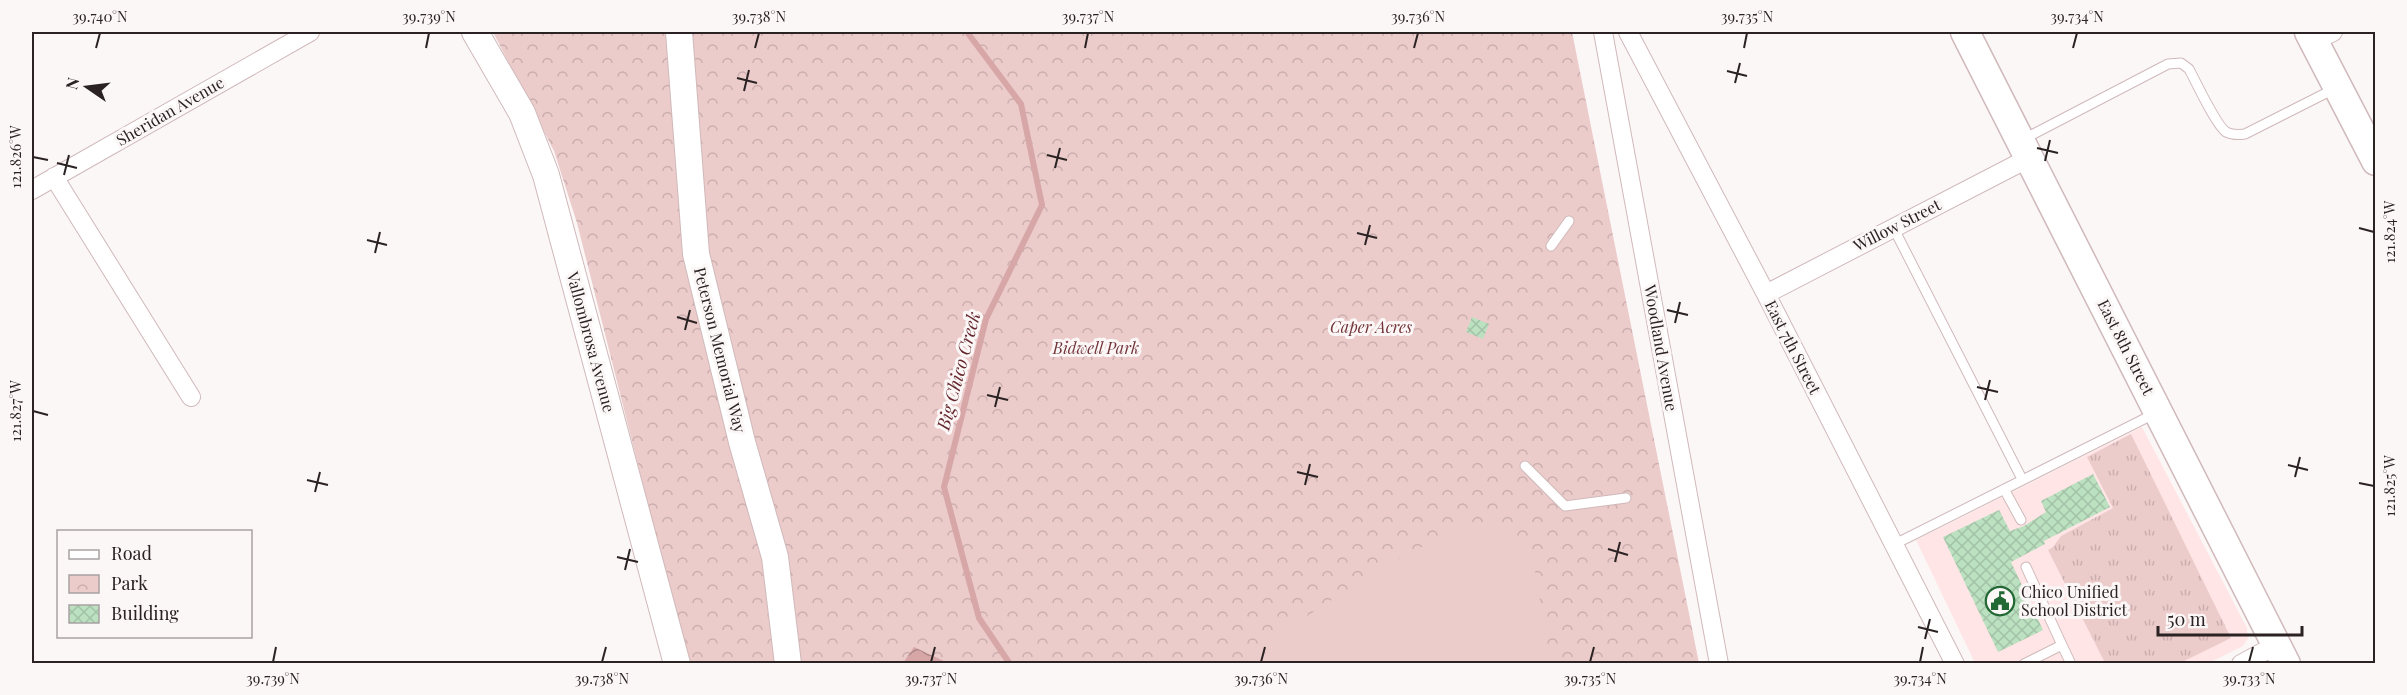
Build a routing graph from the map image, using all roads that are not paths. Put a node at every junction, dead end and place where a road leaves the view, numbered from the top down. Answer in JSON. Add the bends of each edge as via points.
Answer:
{"nodes":[{"id":1,"x":310,"y":32,"type":"edge"},
{"id":2,"x":475,"y":32,"type":"edge"},
{"id":3,"x":679,"y":32,"type":"edge"},
{"id":4,"x":1602,"y":32,"type":"edge"},
{"id":5,"x":1628,"y":32,"type":"edge"},
{"id":6,"x":1965,"y":32,"type":"edge"},
{"id":7,"x":2319,"y":35,"type":"edge"},
{"id":8,"x":2338,"y":87,"type":"junction"},
{"id":9,"x":2024,"y":149,"type":"junction"},
{"id":10,"x":2376,"y":161,"type":"edge"},
{"id":11,"x":54,"y":177,"type":"junction"},
{"id":12,"x":32,"y":190,"type":"edge"},
{"id":13,"x":1569,"y":221,"type":"dead end"},
{"id":14,"x":1893,"y":227,"type":"junction"},
{"id":15,"x":1551,"y":246,"type":"dead end"},
{"id":16,"x":1766,"y":294,"type":"junction"},
{"id":17,"x":191,"y":397,"type":"dead end"},
{"id":18,"x":2159,"y":412,"type":"junction"},
{"id":19,"x":1525,"y":466,"type":"dead end"},
{"id":20,"x":2022,"y":479,"type":"junction"},
{"id":21,"x":2004,"y":489,"type":"junction"},
{"id":22,"x":1626,"y":498,"type":"dead end"},
{"id":23,"x":2021,"y":520,"type":"dead end"},
{"id":24,"x":1895,"y":544,"type":"junction"},
{"id":25,"x":2026,"y":567,"type":"dead end"},
{"id":26,"x":2062,"y":645,"type":"junction"},
{"id":27,"x":2281,"y":654,"type":"edge"},
{"id":28,"x":677,"y":663,"type":"edge"},
{"id":29,"x":788,"y":663,"type":"edge"},
{"id":30,"x":1719,"y":663,"type":"edge"},
{"id":31,"x":1955,"y":663,"type":"edge"},
{"id":32,"x":2024,"y":663,"type":"edge"},
{"id":33,"x":2071,"y":663,"type":"edge"},
{"id":34,"x":2241,"y":663,"type":"edge"}],
"edges":[{"from":1,"to":11,"type":"street","name":"Sheridan Avenue"},
{"from":2,"to":28,"type":"street","name":"Vallombrosa Avenue","via":[[522,113],[546,175]]},
{"from":3,"to":29,"type":"street","name":"Peterson Memorial Way","via":[[696,254],[775,557]]},
{"from":4,"to":30,"type":"street","name":"Woodland Avenue"},
{"from":5,"to":16,"type":"street","name":"East 7th Street"},
{"from":6,"to":9,"type":"main road","name":"East 8th Street"},
{"from":7,"to":8,"type":"main road"},
{"from":8,"to":9,"type":"lane","via":[[2236,135],[2224,131],[2189,69],[2181,63],[2168,64]]},
{"from":8,"to":10,"type":"main road"},
{"from":9,"to":14,"type":"street","name":"Willow Street"},
{"from":9,"to":18,"type":"main road","name":"East 8th Street"},
{"from":11,"to":12,"type":"street","name":"Sheridan Avenue"},
{"from":11,"to":17,"type":"street"},
{"from":13,"to":15,"type":"lane"},
{"from":14,"to":16,"type":"street","name":"Willow Street"},
{"from":14,"to":20,"type":"lane"},
{"from":16,"to":24,"type":"street","name":"East 7th Street"},
{"from":18,"to":20,"type":"lane"},
{"from":18,"to":27,"type":"main road","name":"East 8th Street"},
{"from":19,"to":22,"type":"lane","via":[[1565,506]]},
{"from":20,"to":21,"type":"lane"},
{"from":21,"to":23,"type":"lane"},
{"from":21,"to":24,"type":"lane"},
{"from":24,"to":31,"type":"street","name":"East 7th Street"},
{"from":25,"to":26,"type":"lane"},
{"from":26,"to":32,"type":"lane"},
{"from":26,"to":33,"type":"lane"},
{"from":27,"to":34,"type":"street"}]}
